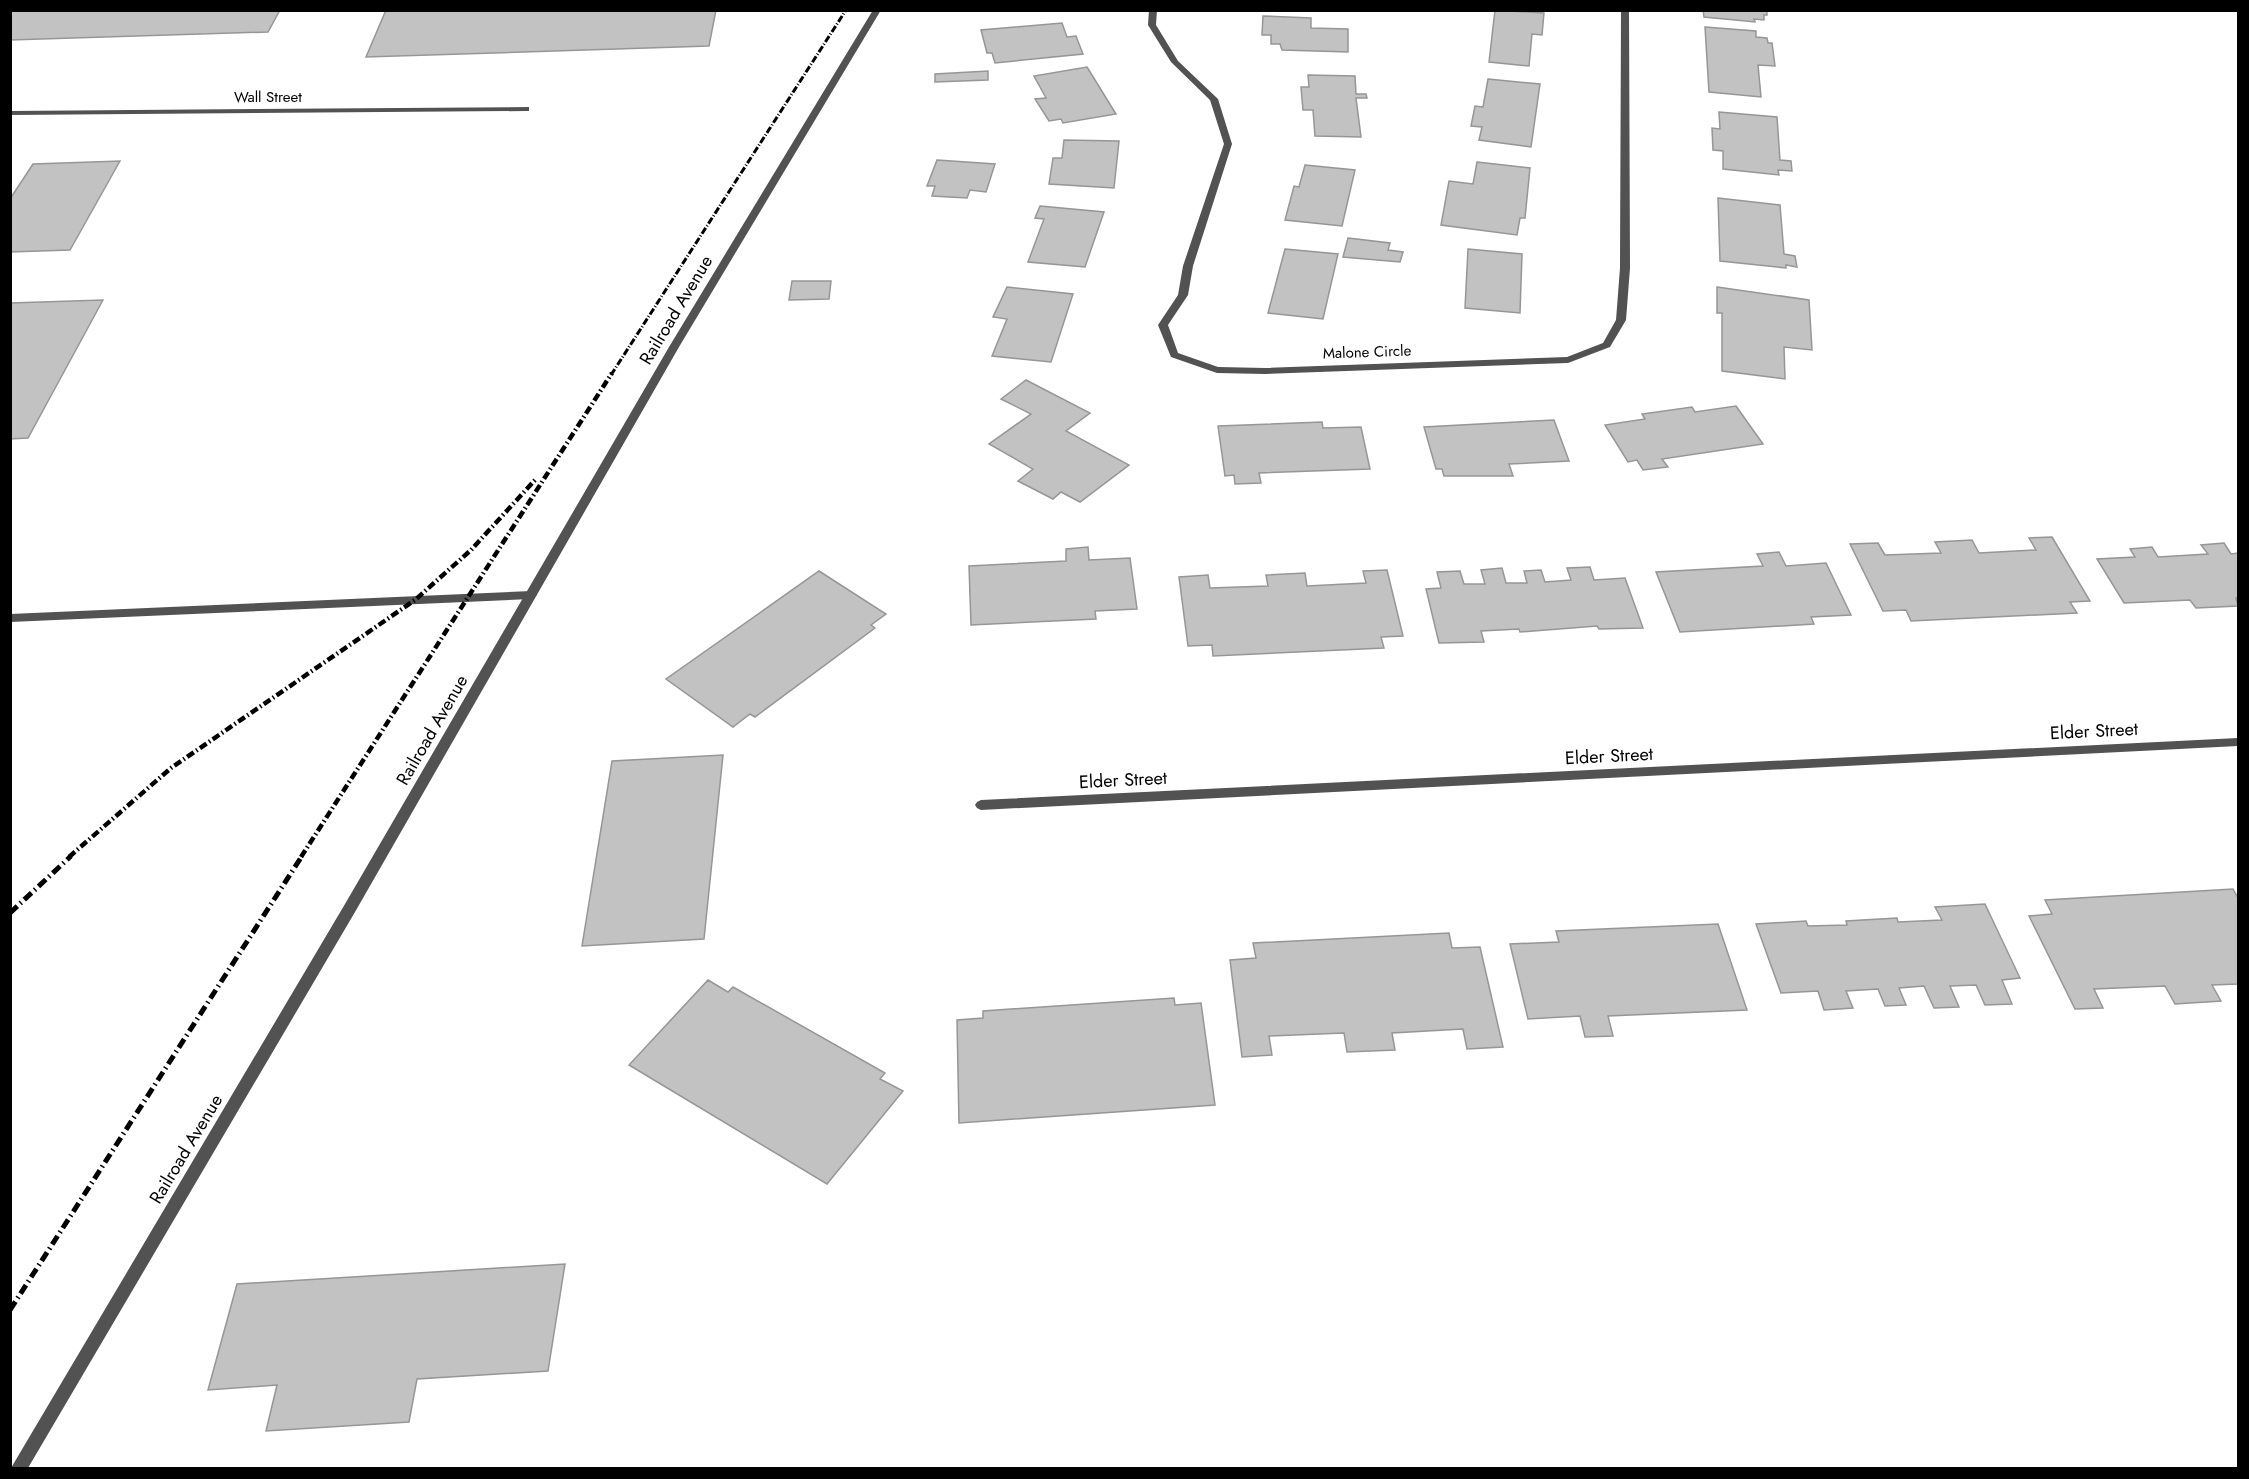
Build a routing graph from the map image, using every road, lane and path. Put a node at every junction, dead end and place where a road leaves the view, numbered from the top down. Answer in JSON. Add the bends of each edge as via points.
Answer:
{"nodes":[{"id":1,"x":877,"y":10,"type":"edge"},
{"id":2,"x":1153,"y":10,"type":"edge"},
{"id":3,"x":1625,"y":10,"type":"edge"},
{"id":4,"x":526,"y":109,"type":"dead end"},
{"id":5,"x":10,"y":113,"type":"edge"},
{"id":6,"x":531,"y":595,"type":"junction"},
{"id":7,"x":10,"y":618,"type":"edge"},
{"id":8,"x":2238,"y":742,"type":"edge"},
{"id":9,"x":981,"y":805,"type":"dead end"},
{"id":10,"x":19,"y":1468,"type":"edge"}],
"edges":[{"from":1,"to":6,"type":"street","name":"Railroad Avenue","via":[[674,347]]},
{"from":2,"to":3,"type":"street","name":"Malone Circle","via":[[1152,25],[1175,62],[1214,99],[1228,144],[1188,266],[1183,295],[1163,325],[1174,355],[1217,370],[1265,371],[1568,360],[1607,345],[1621,320],[1625,268]]},
{"from":4,"to":5,"type":"street","name":"Wall Street"},
{"from":6,"to":7,"type":"street"},
{"from":6,"to":10,"type":"street","name":"Railroad Avenue"},
{"from":8,"to":9,"type":"street","name":"Elder Street"}]}
